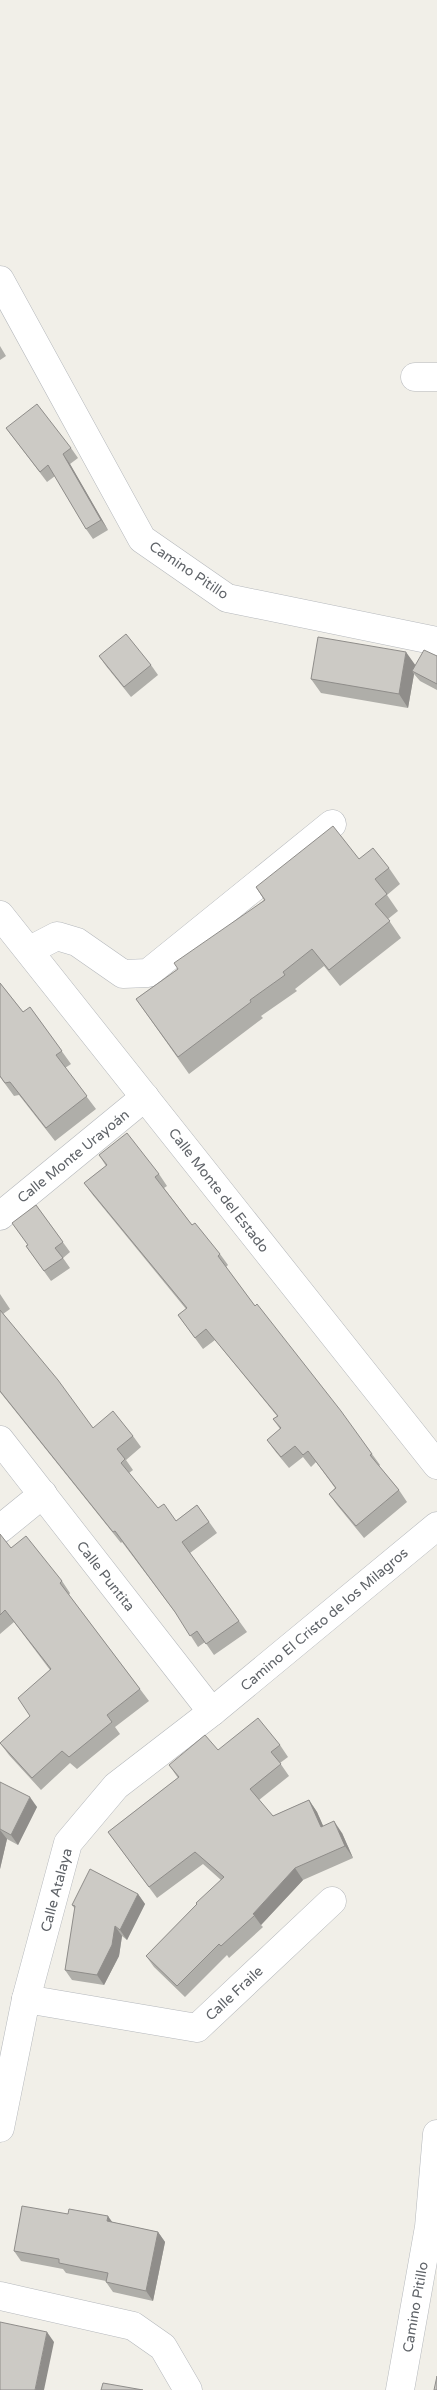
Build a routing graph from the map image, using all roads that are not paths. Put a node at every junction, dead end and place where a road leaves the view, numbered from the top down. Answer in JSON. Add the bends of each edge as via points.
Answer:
{"nodes":[{"id":1,"x":0,"y":280,"type":"edge"},
{"id":2,"x":437,"y":642,"type":"edge"},
{"id":3,"x":332,"y":824,"type":"edge"},
{"id":4,"x":0,"y":915,"type":"edge"},
{"id":5,"x":30,"y":950,"type":"junction"},
{"id":6,"x":145,"y":1097,"type":"junction"},
{"id":7,"x":0,"y":1216,"type":"edge"},
{"id":8,"x":0,"y":1440,"type":"edge"},
{"id":9,"x":437,"y":1465,"type":"edge"},
{"id":10,"x":43,"y":1494,"type":"junction"},
{"id":11,"x":437,"y":1526,"type":"edge"},
{"id":12,"x":0,"y":1529,"type":"edge"},
{"id":13,"x":212,"y":1712,"type":"junction"},
{"id":14,"x":332,"y":1901,"type":"dead end"},
{"id":15,"x":26,"y":1999,"type":"junction"},
{"id":16,"x":0,"y":2128,"type":"edge"},
{"id":17,"x":437,"y":2134,"type":"edge"},
{"id":18,"x":0,"y":2296,"type":"edge"},
{"id":19,"x":188,"y":2390,"type":"edge"},
{"id":20,"x":400,"y":2390,"type":"edge"}],
"edges":[{"from":1,"to":2,"type":"street","name":"Camino Pitillo","via":[[142,539],[227,598]]},
{"from":3,"to":5,"type":"street","via":[[148,972],[123,974],[77,942],[57,936]]},
{"from":4,"to":5,"type":"street","name":"Calle Monte del Estado"},
{"from":5,"to":6,"type":"street","name":"Calle Monte del Estado"},
{"from":6,"to":7,"type":"street","name":"Calle Monte Urayoán"},
{"from":6,"to":9,"type":"street","name":"Calle Monte del Estado"},
{"from":8,"to":10,"type":"street","name":"Calle Puntita"},
{"from":10,"to":12,"type":"street"},
{"from":10,"to":13,"type":"street","name":"Calle Puntita"},
{"from":11,"to":13,"type":"street","name":"Camino El Cristo de los Milagros"},
{"from":13,"to":15,"type":"street","name":"Calle Atalaya","via":[[116,1786],[68,1843]]},
{"from":14,"to":15,"type":"street","name":"Calle Fraile","via":[[197,2028]]},
{"from":15,"to":16,"type":"street","name":"Calle Atalaya"},
{"from":17,"to":20,"type":"street","name":"Camino Pitillo","via":[[429,2227]]},
{"from":18,"to":19,"type":"street","via":[[133,2326],[163,2346]]}]}
